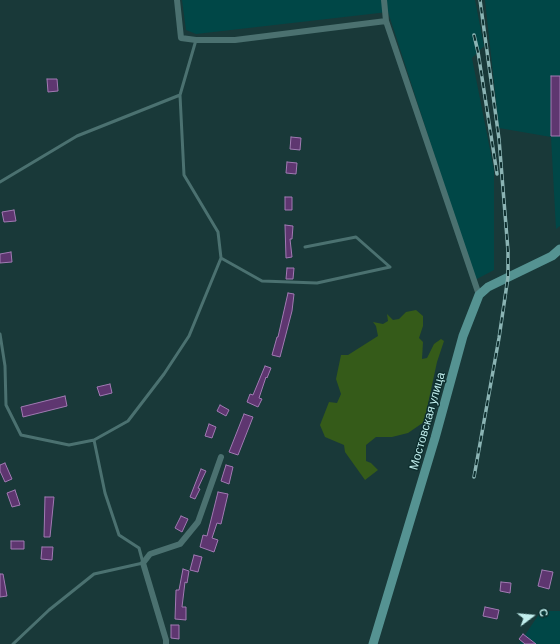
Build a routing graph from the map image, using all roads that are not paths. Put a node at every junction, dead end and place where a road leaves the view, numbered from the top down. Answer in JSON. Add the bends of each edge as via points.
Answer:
{"nodes":[{"id":1,"x":176,"y":0,"type":"edge"},
{"id":2,"x":384,"y":0,"type":"edge"},
{"id":3,"x":386,"y":21,"type":"junction"},
{"id":4,"x":196,"y":40,"type":"junction"},
{"id":5,"x":180,"y":95,"type":"junction"},
{"id":6,"x":0,"y":182,"type":"edge"},
{"id":7,"x":305,"y":247,"type":"dead end"},
{"id":8,"x":560,"y":249,"type":"edge"},
{"id":9,"x":221,"y":258,"type":"junction"},
{"id":10,"x":479,"y":295,"type":"junction"},
{"id":11,"x":0,"y":334,"type":"edge"},
{"id":12,"x":6,"y":405,"type":"junction"},
{"id":13,"x":0,"y":407,"type":"edge"},
{"id":14,"x":94,"y":440,"type":"junction"},
{"id":15,"x":221,"y":457,"type":"dead end"},
{"id":16,"x":143,"y":563,"type":"junction"},
{"id":17,"x":13,"y":644,"type":"edge"},
{"id":18,"x":166,"y":644,"type":"edge"},
{"id":19,"x":373,"y":644,"type":"edge"}],
"edges":[{"from":1,"to":4,"type":"street","via":[[181,38]]},
{"from":2,"to":3,"type":"street"},
{"from":3,"to":4,"type":"street","via":[[236,40]]},
{"from":3,"to":10,"type":"street"},
{"from":4,"to":5,"type":"lane"},
{"from":5,"to":6,"type":"lane","via":[[77,136]]},
{"from":5,"to":9,"type":"lane","via":[[184,175],[218,232]]},
{"from":7,"to":9,"type":"lane","via":[[356,237],[390,267],[317,283],[262,281]]},
{"from":8,"to":10,"type":"street","via":[[552,256],[488,287]]},
{"from":9,"to":14,"type":"lane","via":[[188,336],[164,374],[128,421]]},
{"from":10,"to":19,"type":"street","name":"Мостовская улица","via":[[463,336]]},
{"from":11,"to":12,"type":"lane"},
{"from":12,"to":13,"type":"lane"},
{"from":12,"to":14,"type":"lane","via":[[21,435],[69,444]]},
{"from":14,"to":16,"type":"lane","via":[[105,493],[119,535],[139,548]]},
{"from":15,"to":16,"type":"street","via":[[198,522],[180,544],[150,554]]},
{"from":16,"to":17,"type":"lane","via":[[94,574],[49,610]]},
{"from":16,"to":18,"type":"street"}]}
